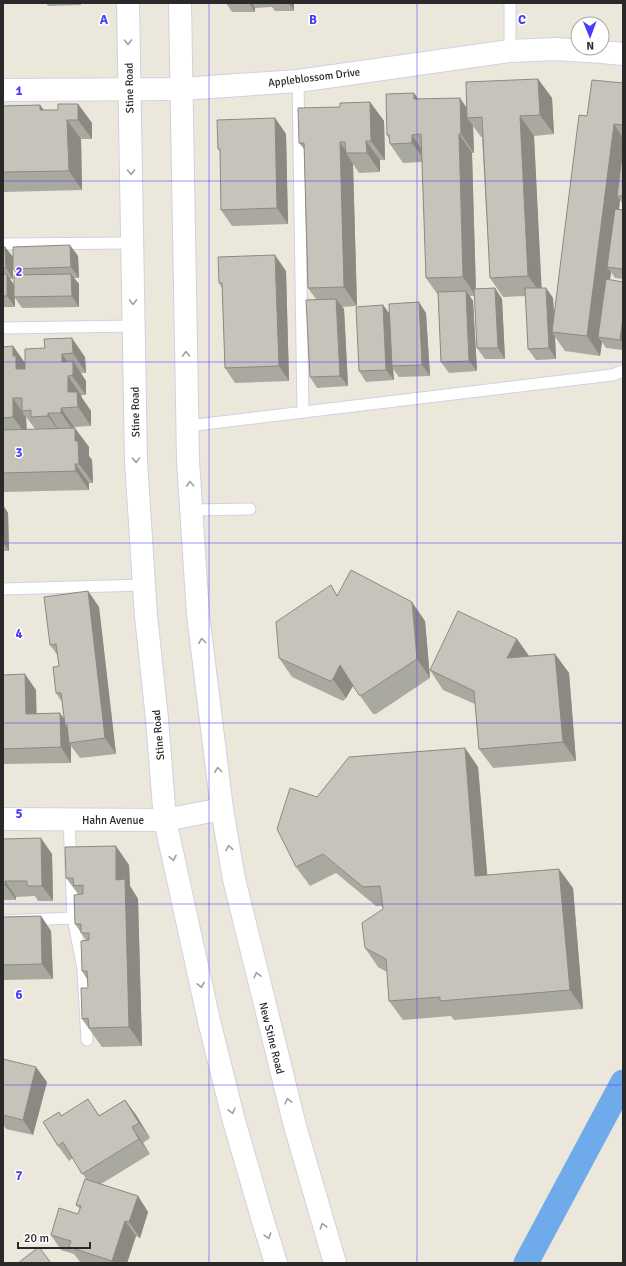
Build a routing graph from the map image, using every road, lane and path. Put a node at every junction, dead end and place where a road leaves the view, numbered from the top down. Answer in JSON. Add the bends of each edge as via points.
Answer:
{"nodes":[{"id":1,"x":128,"y":3,"type":"edge"},
{"id":2,"x":180,"y":3,"type":"edge"},
{"id":3,"x":510,"y":3,"type":"edge"},
{"id":4,"x":510,"y":51,"type":"junction"},
{"id":5,"x":623,"y":54,"type":"edge"},
{"id":6,"x":298,"y":81,"type":"junction"},
{"id":7,"x":181,"y":89,"type":"junction"},
{"id":8,"x":3,"y":90,"type":"edge"},
{"id":9,"x":129,"y":90,"type":"junction"},
{"id":10,"x":132,"y":243,"type":"junction"},
{"id":11,"x":3,"y":244,"type":"edge"},
{"id":12,"x":133,"y":326,"type":"junction"},
{"id":13,"x":3,"y":328,"type":"edge"},
{"id":14,"x":623,"y":371,"type":"edge"},
{"id":15,"x":303,"y":412,"type":"junction"},
{"id":16,"x":188,"y":426,"type":"junction"},
{"id":17,"x":250,"y":509,"type":"dead end"},
{"id":18,"x":192,"y":510,"type":"junction"},
{"id":19,"x":144,"y":585,"type":"junction"},
{"id":20,"x":3,"y":589,"type":"edge"},
{"id":21,"x":222,"y":809,"type":"junction"},
{"id":22,"x":3,"y":819,"type":"edge"},
{"id":23,"x":69,"y":819,"type":"junction"},
{"id":24,"x":165,"y":820,"type":"junction"},
{"id":25,"x":73,"y":918,"type":"junction"},
{"id":26,"x":3,"y":921,"type":"edge"},
{"id":27,"x":87,"y":1040,"type":"edge"},
{"id":28,"x":276,"y":1263,"type":"edge"},
{"id":29,"x":335,"y":1263,"type":"edge"}],
"edges":[{"from":1,"to":9,"type":"main road","name":"Stine Road","one_way":true},
{"from":2,"to":7,"type":"main road"},
{"from":3,"to":4,"type":"lane"},
{"from":4,"to":5,"type":"main road","name":"Appleblossom Drive","via":[[556,49]]},
{"from":4,"to":6,"type":"main road","name":"Appleblossom Drive"},
{"from":6,"to":7,"type":"main road","name":"Appleblossom Drive"},
{"from":6,"to":15,"type":"lane"},
{"from":7,"to":9,"type":"main road","name":"Appleblossom Drive"},
{"from":16,"to":7,"type":"main road","one_way":true},
{"from":8,"to":9,"type":"main road","name":"Appleblossom Drive"},
{"from":9,"to":10,"type":"main road","name":"Stine Road","one_way":true},
{"from":10,"to":11,"type":"lane"},
{"from":10,"to":12,"type":"main road","name":"Stine Road","one_way":true},
{"from":12,"to":13,"type":"lane"},
{"from":12,"to":19,"type":"main road","name":"Stine Road","one_way":true,"via":[[136,461]]},
{"from":14,"to":15,"type":"lane","via":[[612,375]]},
{"from":15,"to":16,"type":"lane"},
{"from":18,"to":16,"type":"main road","one_way":true},
{"from":17,"to":18,"type":"lane"},
{"from":21,"to":18,"type":"main road","one_way":true,"via":[[198,615]]},
{"from":19,"to":20,"type":"lane"},
{"from":19,"to":24,"type":"main road","name":"Stine Road"},
{"from":21,"to":24,"type":"main road","name":"Hahn Avenue"},
{"from":29,"to":21,"type":"main road","name":"New Stine Road","one_way":true,"via":[[271,1034],[234,879]]},
{"from":22,"to":23,"type":"main road","name":"Hahn Avenue"},
{"from":23,"to":24,"type":"main road","name":"Hahn Avenue"},
{"from":23,"to":25,"type":"lane"},
{"from":24,"to":28,"type":"main road","one_way":true,"via":[[234,1121]]},
{"from":25,"to":26,"type":"lane"},
{"from":25,"to":27,"type":"lane","via":[[83,969]]}]}
